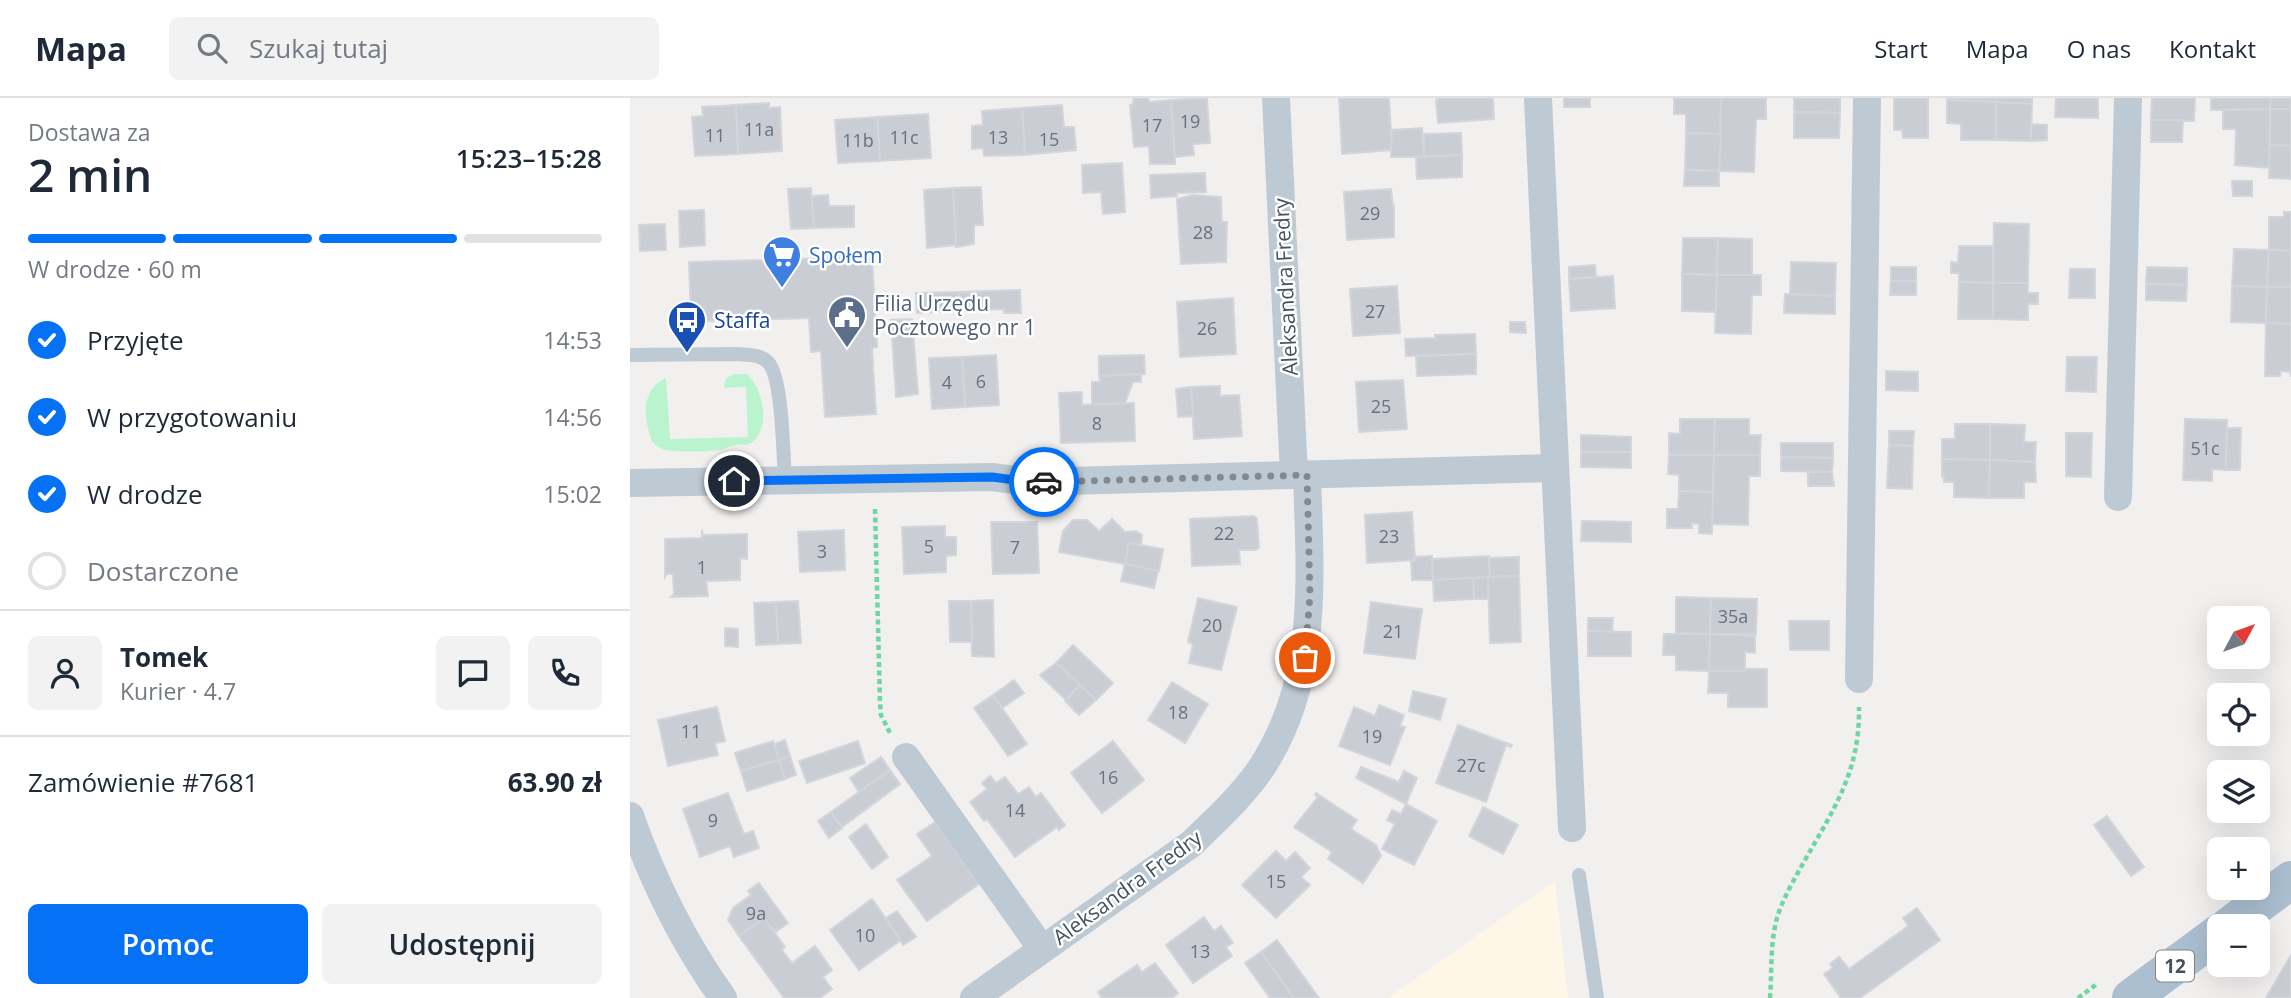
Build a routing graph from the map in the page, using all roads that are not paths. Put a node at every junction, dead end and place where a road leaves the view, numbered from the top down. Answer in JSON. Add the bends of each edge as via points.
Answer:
{"nodes":[{"id":1,"x":1276,"y":98,"type":"edge"},
{"id":2,"x":1538,"y":98,"type":"edge"},
{"id":3,"x":1867,"y":98,"type":"edge"},
{"id":4,"x":2128,"y":98,"type":"edge"},
{"id":5,"x":630,"y":355,"type":"edge"},
{"id":6,"x":1555,"y":468,"type":"junction"},
{"id":7,"x":1300,"y":475,"type":"junction"},
{"id":8,"x":785,"y":480,"type":"junction"},
{"id":9,"x":630,"y":483,"type":"edge"},
{"id":10,"x":2118,"y":497,"type":"dead end"},
{"id":11,"x":1859,"y":678,"type":"road end"},
{"id":12,"x":906,"y":757,"type":"road end"},
{"id":13,"x":630,"y":816,"type":"edge"},
{"id":14,"x":1572,"y":828,"type":"dead end"},
{"id":15,"x":1579,"y":875,"type":"dead end"},
{"id":16,"x":2291,"y":880,"type":"edge"},
{"id":17,"x":2245,"y":914,"type":"edge"},
{"id":18,"x":2207,"y":942,"type":"edge"},
{"id":19,"x":1042,"y":949,"type":"junction"},
{"id":20,"x":723,"y":998,"type":"edge"},
{"id":21,"x":974,"y":998,"type":"edge"},
{"id":22,"x":1597,"y":998,"type":"edge"},
{"id":23,"x":2131,"y":998,"type":"edge"}],
"edges":[{"from":1,"to":7,"type":"street","name":"Aleksandra Fredry"},
{"from":2,"to":6,"type":"street"},
{"from":3,"to":11,"type":"street"},
{"from":4,"to":10,"type":"street"},
{"from":5,"to":8,"type":"lane","via":[[737,354],[767,361],[778,391]]},
{"from":6,"to":7,"type":"street"},
{"from":6,"to":14,"type":"street"},
{"from":7,"to":8,"type":"street","via":[[1030,482],[992,477]]},
{"from":7,"to":19,"type":"street","name":"Aleksandra Fredry","via":[[1310,595],[1305,658],[1290,714],[1260,770],[1191,845]]},
{"from":8,"to":9,"type":"street"},
{"from":12,"to":19,"type":"street"},
{"from":13,"to":20,"type":"street","via":[[659,892]]},
{"from":15,"to":22,"type":"lane"},
{"from":16,"to":17,"type":"main road"},
{"from":18,"to":23,"type":"main road","number":"12"},
{"from":19,"to":21,"type":"street","name":"Aleksandra Fredry"}]}
